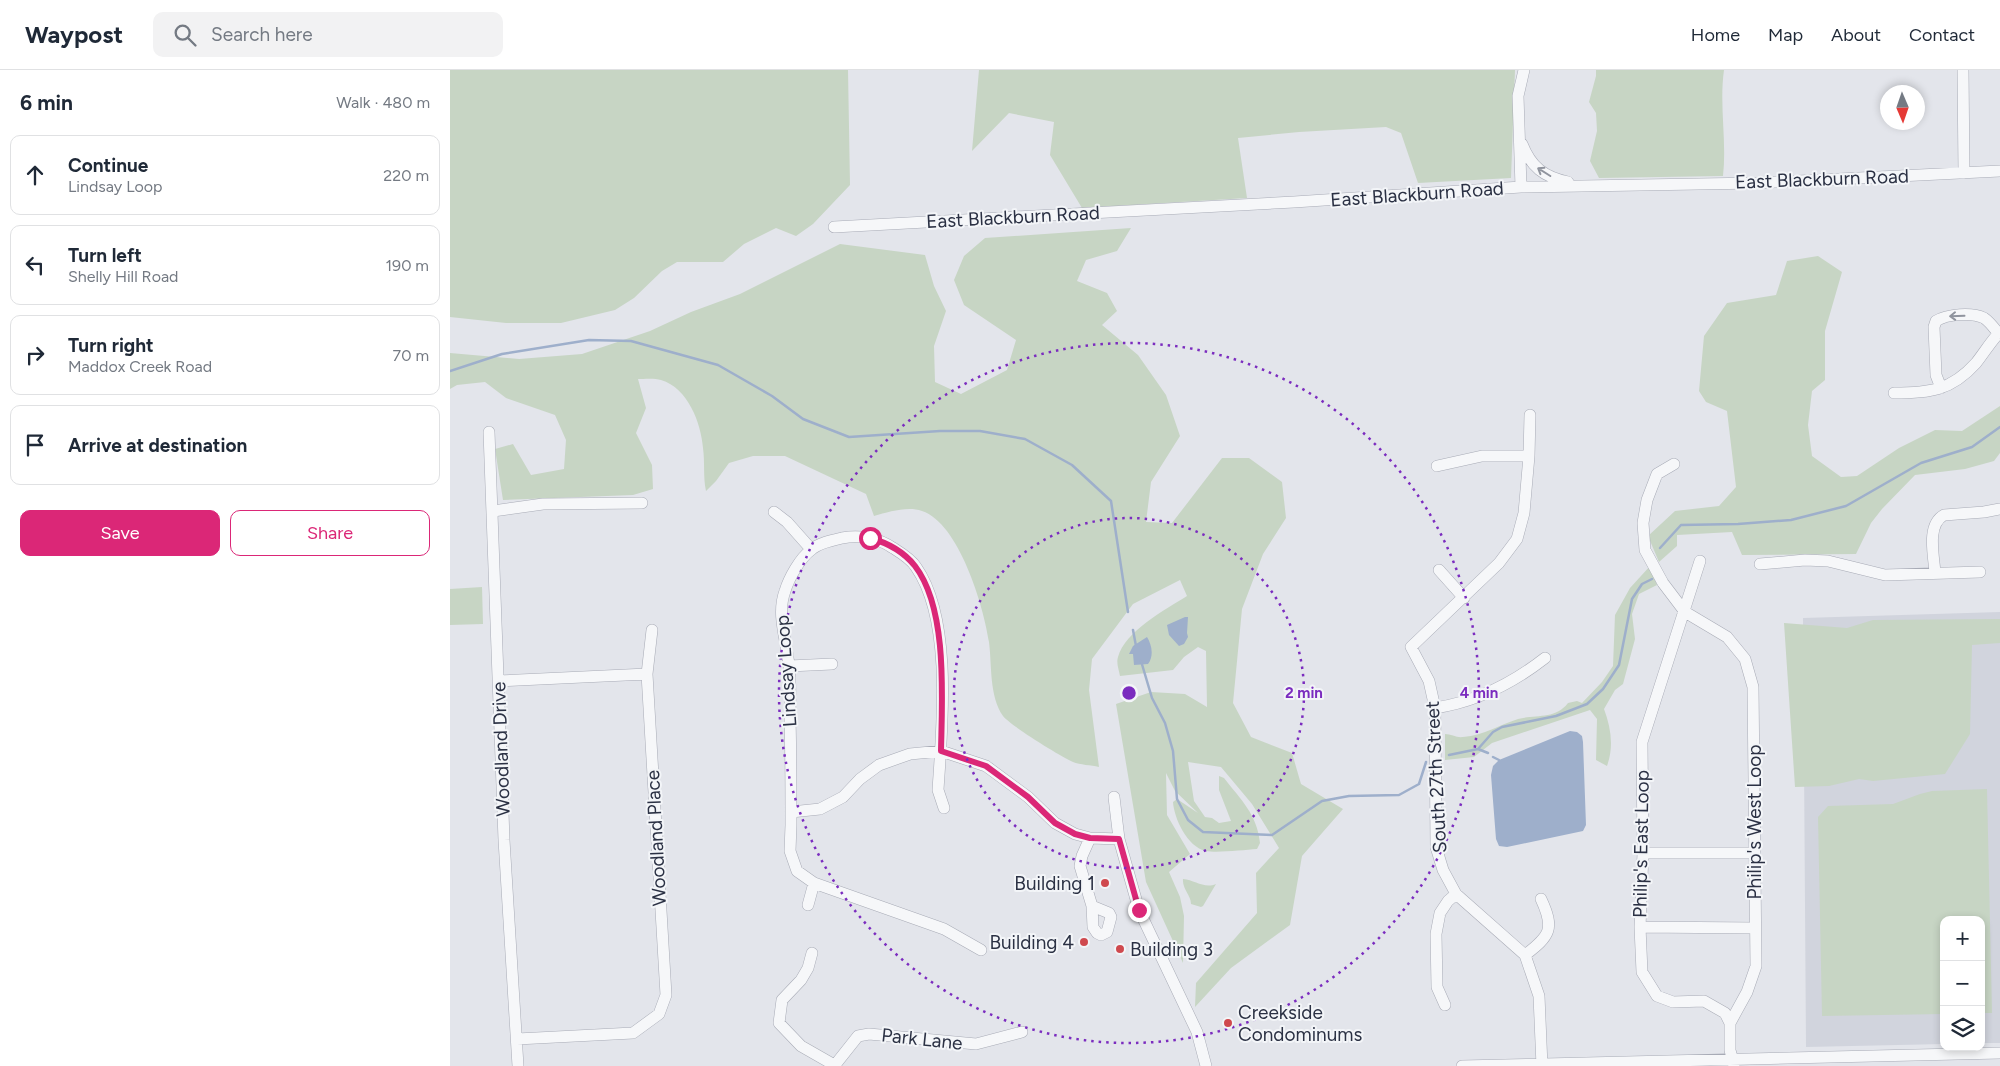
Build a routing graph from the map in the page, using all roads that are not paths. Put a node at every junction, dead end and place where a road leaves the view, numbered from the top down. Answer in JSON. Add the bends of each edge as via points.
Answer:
{"nodes":[{"id":1,"x":1524,"y":70,"type":"edge"},
{"id":2,"x":1963,"y":70,"type":"edge"},
{"id":3,"x":1519,"y":138,"type":"junction"},
{"id":4,"x":2000,"y":171,"type":"edge"},
{"id":5,"x":1964,"y":173,"type":"junction"},
{"id":6,"x":1585,"y":186,"type":"junction"},
{"id":7,"x":1521,"y":187,"type":"junction"},
{"id":8,"x":834,"y":226,"type":"dead end"},
{"id":9,"x":1999,"y":332,"type":"edge"},
{"id":10,"x":1941,"y":388,"type":"junction"},
{"id":11,"x":1894,"y":394,"type":"dead end"},
{"id":12,"x":1530,"y":415,"type":"dead end"},
{"id":13,"x":488,"y":432,"type":"dead end"},
{"id":14,"x":1529,"y":456,"type":"junction"},
{"id":15,"x":1674,"y":464,"type":"dead end"},
{"id":16,"x":1436,"y":466,"type":"dead end"},
{"id":17,"x":642,"y":503,"type":"dead end"},
{"id":18,"x":2000,"y":509,"type":"edge"},
{"id":19,"x":493,"y":511,"type":"junction"},
{"id":20,"x":774,"y":512,"type":"dead end"},
{"id":21,"x":811,"y":549,"type":"junction"},
{"id":22,"x":1700,"y":560,"type":"dead end"},
{"id":23,"x":1760,"y":564,"type":"dead end"},
{"id":24,"x":1440,"y":570,"type":"dead end"},
{"id":25,"x":1980,"y":572,"type":"dead end"},
{"id":26,"x":1935,"y":573,"type":"junction"},
{"id":27,"x":1464,"y":598,"type":"junction"},
{"id":28,"x":1685,"y":612,"type":"junction"},
{"id":29,"x":652,"y":630,"type":"dead end"},
{"id":30,"x":1545,"y":658,"type":"dead end"},
{"id":31,"x":832,"y":664,"type":"dead end"},
{"id":32,"x":789,"y":666,"type":"junction"},
{"id":33,"x":646,"y":674,"type":"junction"},
{"id":34,"x":499,"y":681,"type":"junction"},
{"id":35,"x":1434,"y":708,"type":"junction"},
{"id":36,"x":941,"y":751,"type":"junction"},
{"id":37,"x":1114,"y":797,"type":"dead end"},
{"id":38,"x":944,"y":808,"type":"dead end"},
{"id":39,"x":791,"y":812,"type":"junction"},
{"id":40,"x":1090,"y":838,"type":"junction"},
{"id":41,"x":1119,"y":839,"type":"junction"},
{"id":42,"x":1643,"y":853,"type":"junction"},
{"id":43,"x":1755,"y":854,"type":"junction"},
{"id":44,"x":814,"y":883,"type":"junction"},
{"id":45,"x":1456,"y":894,"type":"junction"},
{"id":46,"x":1541,"y":899,"type":"dead end"},
{"id":47,"x":808,"y":905,"type":"dead end"},
{"id":48,"x":1092,"y":906,"type":"dead end"},
{"id":49,"x":1640,"y":928,"type":"junction"},
{"id":50,"x":1755,"y":928,"type":"junction"},
{"id":51,"x":981,"y":950,"type":"dead end"},
{"id":52,"x":812,"y":954,"type":"dead end"},
{"id":53,"x":1525,"y":955,"type":"junction"},
{"id":54,"x":1445,"y":1005,"type":"dead end"},
{"id":55,"x":1730,"y":1023,"type":"junction"},
{"id":56,"x":1022,"y":1032,"type":"dead end"},
{"id":57,"x":517,"y":1039,"type":"junction"},
{"id":58,"x":2000,"y":1053,"type":"edge"},
{"id":59,"x":1869,"y":1061,"type":"edge"},
{"id":60,"x":1733,"y":1062,"type":"edge"},
{"id":61,"x":1542,"y":1065,"type":"edge"},
{"id":62,"x":518,"y":1066,"type":"edge"},
{"id":63,"x":836,"y":1066,"type":"edge"},
{"id":64,"x":1206,"y":1066,"type":"edge"},
{"id":65,"x":1462,"y":1066,"type":"edge"}],
"edges":[{"from":1,"to":3,"type":"street","via":[[1518,96]]},
{"from":2,"to":5,"type":"street"},
{"from":6,"to":3,"type":"street","one_way":true,"via":[[1542,173],[1531,163]]},
{"from":3,"to":7,"type":"street"},
{"from":4,"to":5,"type":"street","name":"East Blackburn Road"},
{"from":5,"to":6,"type":"street","name":"East Blackburn Road","via":[[1757,183]]},
{"from":6,"to":7,"type":"street","name":"East Blackburn Road"},
{"from":7,"to":8,"type":"street","name":"East Blackburn Road"},
{"from":9,"to":10,"type":"street","via":[[1958,381]]},
{"from":9,"to":10,"type":"street","one_way":true,"via":[[1990,322],[1975,315],[1936,320],[1936,375]]},
{"from":10,"to":11,"type":"street","via":[[1924,393]]},
{"from":12,"to":14,"type":"street"},
{"from":13,"to":19,"type":"street","name":"Woodland Drive"},
{"from":14,"to":16,"type":"street","via":[[1482,456]]},
{"from":14,"to":27,"type":"street","via":[[1524,513],[1517,539],[1499,563]]},
{"from":15,"to":28,"type":"street","name":"Philip's West Loop","via":[[1657,474],[1647,500],[1643,523],[1645,550],[1662,583]]},
{"from":17,"to":19,"type":"street","via":[[543,504]]},
{"from":18,"to":26,"type":"street","via":[[1938,518],[1933,535]]},
{"from":19,"to":34,"type":"street","name":"Woodland Drive"},
{"from":20,"to":21,"type":"street"},
{"from":21,"to":32,"type":"street","name":"Lindsay Loop","via":[[791,575],[782,602]]},
{"from":21,"to":36,"type":"street","via":[[832,540],[870,538],[885,542],[916,567],[928,590],[940,647],[943,678]]},
{"from":22,"to":28,"type":"street","name":"Philip's East Loop"},
{"from":23,"to":26,"type":"street","via":[[1828,561],[1885,575]]},
{"from":24,"to":27,"type":"street"},
{"from":25,"to":26,"type":"street"},
{"from":27,"to":35,"type":"street","name":"South 27th Street","via":[[1411,647],[1429,681]]},
{"from":28,"to":42,"type":"street","name":"Philip's East Loop","via":[[1642,742]]},
{"from":28,"to":43,"type":"street","name":"Philip's West Loop","via":[[1727,638],[1745,659],[1748,668],[1753,687]]},
{"from":29,"to":33,"type":"street","name":"Woodland Place"},
{"from":30,"to":35,"type":"street","via":[[1524,674],[1464,703]]},
{"from":31,"to":32,"type":"street"},
{"from":32,"to":39,"type":"street","name":"Lindsay Loop"},
{"from":33,"to":34,"type":"street"},
{"from":33,"to":57,"type":"street","name":"Woodland Place","via":[[666,996],[658,1014],[633,1033]]},
{"from":34,"to":57,"type":"street","name":"Woodland Drive","via":[[504,840]]},
{"from":35,"to":45,"type":"street","name":"South 27th Street","via":[[1436,847],[1443,870]]},
{"from":36,"to":38,"type":"street","via":[[938,790]]},
{"from":36,"to":39,"type":"street","via":[[910,754],[879,765],[843,797],[820,809]]},
{"from":36,"to":40,"type":"street","via":[[986,766],[1028,797],[1055,823]]},
{"from":37,"to":41,"type":"street"},
{"from":39,"to":44,"type":"street","name":"Lindsay Loop","via":[[790,851],[797,871]]},
{"from":40,"to":41,"type":"street"},
{"from":40,"to":48,"type":"street","via":[[1080,866]]},
{"from":41,"to":64,"type":"street","via":[[1139,910],[1197,1032]]},
{"from":42,"to":43,"type":"street"},
{"from":42,"to":49,"type":"street","name":"Philip's East Loop"},
{"from":43,"to":50,"type":"street","name":"Philip's West Loop"},
{"from":44,"to":47,"type":"street"},
{"from":44,"to":51,"type":"street","name":"Lindsay Loop","via":[[944,929]]},
{"from":45,"to":53,"type":"street","name":"South 27th Street"},
{"from":45,"to":54,"type":"street","via":[[1440,912],[1436,934],[1438,987]]},
{"from":46,"to":53,"type":"street","via":[[1549,915],[1548,930],[1543,941]]},
{"from":49,"to":50,"type":"street"},
{"from":49,"to":55,"type":"street","name":"Philip's East Loop","via":[[1642,972],[1657,996],[1673,1002],[1704,1001],[1725,1013]]},
{"from":50,"to":55,"type":"street","name":"Philip's West Loop","via":[[1756,966],[1747,992]]},
{"from":52,"to":63,"type":"street","via":[[801,980],[782,1000],[779,1023],[801,1046]]},
{"from":53,"to":61,"type":"street","name":"South 27th Street","via":[[1539,996]]},
{"from":55,"to":60,"type":"street","name":"Philip's West Loop"},
{"from":56,"to":63,"type":"street","name":"Park Lane","via":[[976,1044],[869,1034],[858,1036]]},
{"from":57,"to":62,"type":"street","name":"Woodland Drive"},
{"from":58,"to":59,"type":"street"},
{"from":59,"to":60,"type":"street"},
{"from":60,"to":61,"type":"street"},
{"from":61,"to":65,"type":"street"}]}
